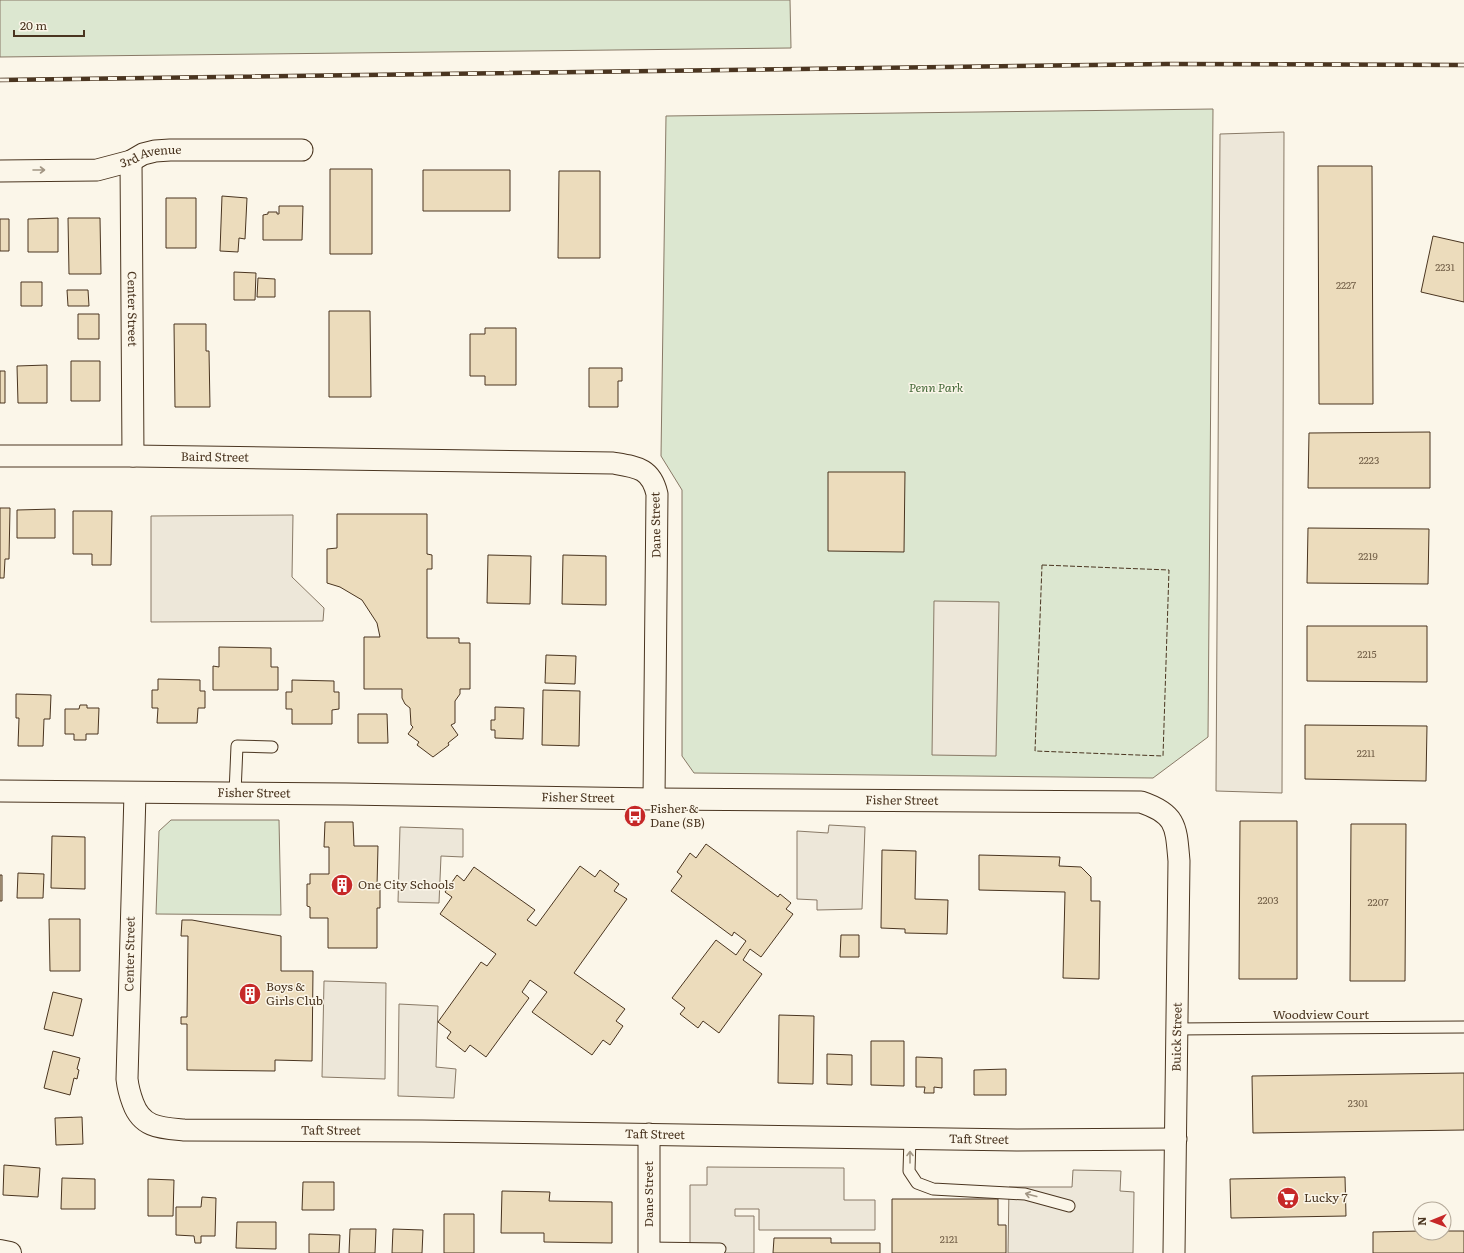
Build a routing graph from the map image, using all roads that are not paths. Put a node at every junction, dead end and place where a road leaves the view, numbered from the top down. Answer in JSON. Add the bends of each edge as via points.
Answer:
{"nodes":[{"id":1,"x":302,"y":150,"type":"dead end"},
{"id":2,"x":130,"y":162,"type":"junction"},
{"id":3,"x":0,"y":171,"type":"edge"},
{"id":4,"x":0,"y":456,"type":"edge"},
{"id":5,"x":133,"y":456,"type":"junction"},
{"id":6,"x":430,"y":461,"type":"joint"},
{"id":7,"x":272,"y":746,"type":"dead end"},
{"id":8,"x":0,"y":791,"type":"edge"},
{"id":9,"x":134,"y":793,"type":"junction"},
{"id":10,"x":235,"y":793,"type":"junction"},
{"id":11,"x":654,"y":799,"type":"junction"},
{"id":12,"x":1173,"y":822,"type":"joint"},
{"id":13,"x":1464,"y":1027,"type":"edge"},
{"id":14,"x":1177,"y":1029,"type":"junction"},
{"id":15,"x":138,"y":1114,"type":"joint"},
{"id":16,"x":649,"y":1134,"type":"junction"},
{"id":17,"x":910,"y":1138,"type":"junction"},
{"id":18,"x":1176,"y":1139,"type":"junction"},
{"id":19,"x":1068,"y":1206,"type":"dead end"},
{"id":20,"x":720,"y":1249,"type":"dead end"},
{"id":21,"x":0,"y":1251,"type":"edge"},
{"id":22,"x":650,"y":1251,"type":"edge"},
{"id":23,"x":10,"y":1253,"type":"edge"},
{"id":24,"x":1174,"y":1253,"type":"edge"}],
"edges":[{"from":1,"to":2,"type":"street","name":"3rd Avenue","via":[[170,150],[143,154]]},
{"from":3,"to":2,"type":"street","name":"3rd Avenue","one_way":true,"via":[[97,170]]},
{"from":2,"to":5,"type":"street","name":"Center Street"},
{"from":4,"to":5,"type":"street","name":"Baird Street"},
{"from":5,"to":6,"type":"street","name":"Baird Street"},
{"from":6,"to":11,"type":"street","name":"Dane Street","via":[[613,463],[640,468],[655,484],[657,494]]},
{"from":7,"to":10,"type":"lane","via":[[236,746]]},
{"from":8,"to":9,"type":"street","name":"Fisher Street"},
{"from":9,"to":10,"type":"street","name":"Fisher Street"},
{"from":9,"to":15,"type":"street","name":"Center Street","via":[[127,1079]]},
{"from":10,"to":11,"type":"street","name":"Fisher Street"},
{"from":11,"to":12,"type":"street","name":"Fisher Street","via":[[1141,802],[1154,806]]},
{"from":12,"to":14,"type":"street","name":"Buick Street","via":[[1177,831],[1179,861]]},
{"from":13,"to":14,"type":"lane","name":"Woodview Court"},
{"from":14,"to":18,"type":"street","name":"Buick Street"},
{"from":15,"to":16,"type":"street","name":"Taft Street","via":[[146,1122],[156,1126],[184,1130]]},
{"from":16,"to":17,"type":"street","name":"Taft Street"},
{"from":16,"to":22,"type":"street","name":"Dane Street"},
{"from":17,"to":18,"type":"street","name":"Taft Street"},
{"from":19,"to":17,"type":"lane","one_way":true,"via":[[1026,1194],[933,1189],[917,1183],[909,1171]]},
{"from":18,"to":24,"type":"street","name":"Buick Street"},
{"from":20,"to":22,"type":"lane"},
{"from":21,"to":23,"type":"street"}]}
